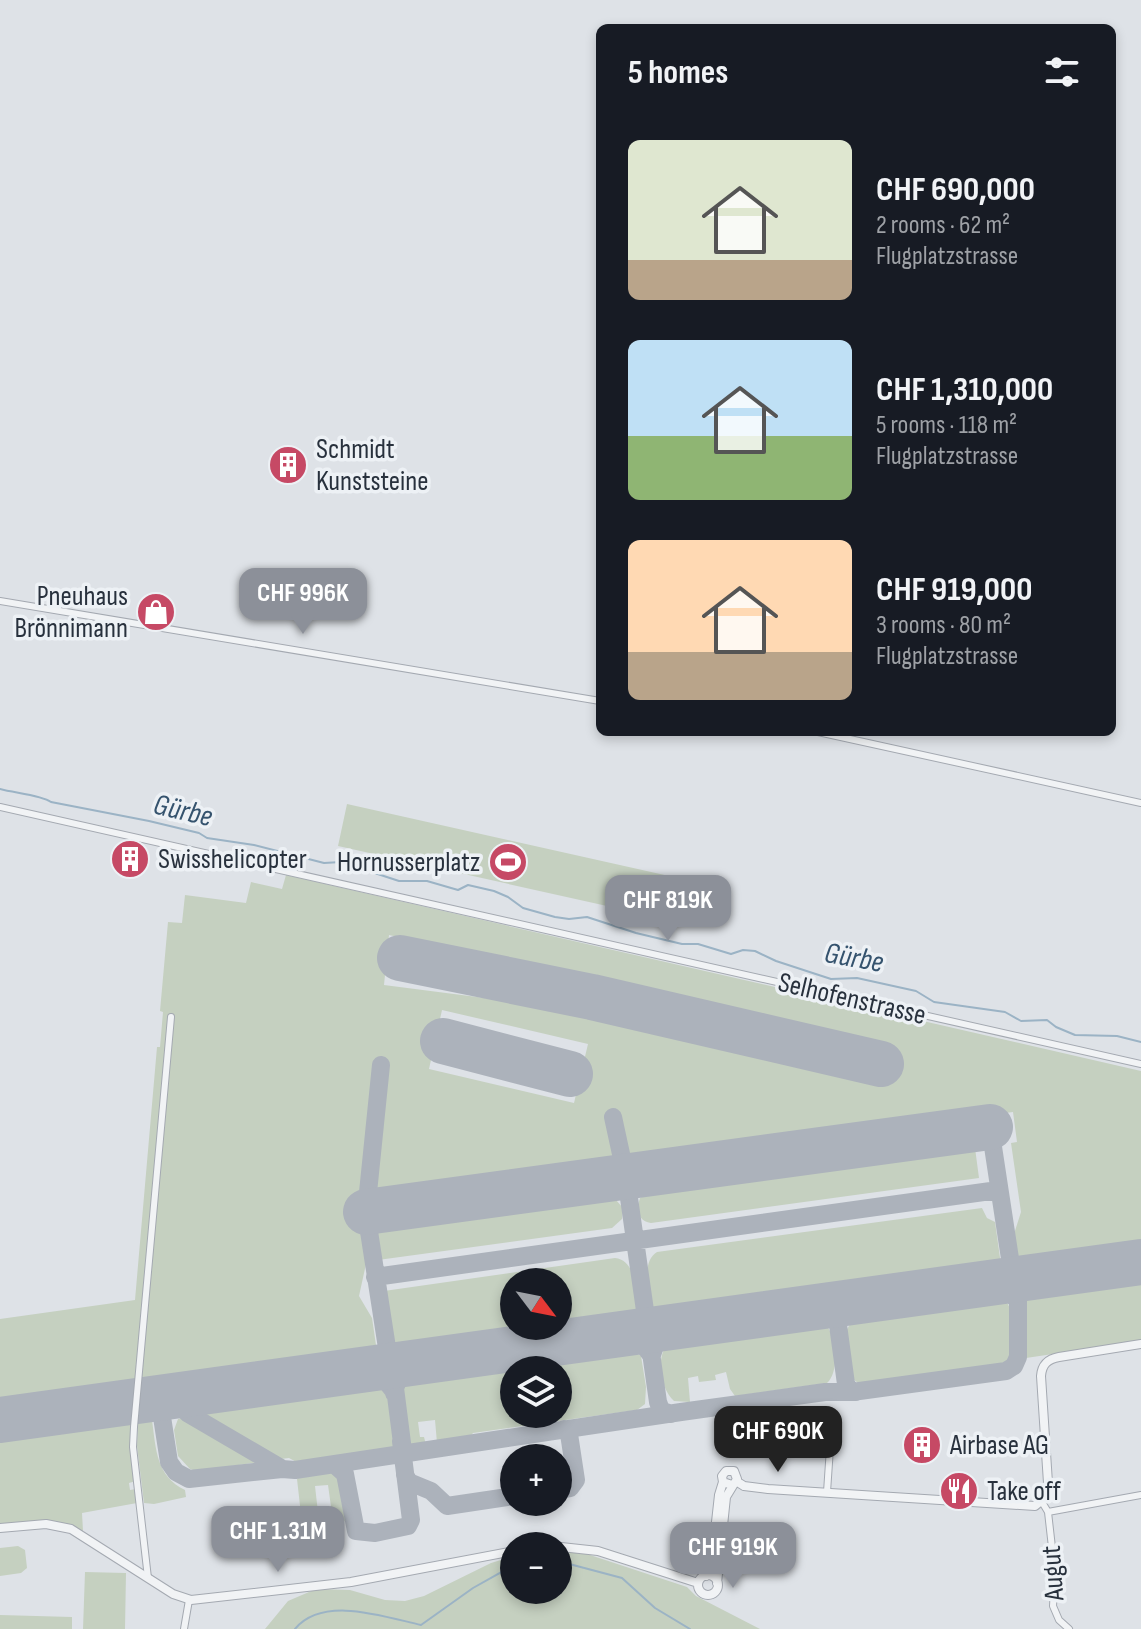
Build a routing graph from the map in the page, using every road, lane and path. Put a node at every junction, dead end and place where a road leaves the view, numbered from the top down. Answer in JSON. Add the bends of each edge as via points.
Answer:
{"nodes":[{"id":1,"x":0,"y":601,"type":"edge"},
{"id":2,"x":596,"y":700,"type":"edge"},
{"id":3,"x":836,"y":736,"type":"edge"},
{"id":4,"x":1141,"y":803,"type":"edge"},
{"id":5,"x":0,"y":807,"type":"edge"},
{"id":6,"x":171,"y":1017,"type":"dead end"},
{"id":7,"x":1141,"y":1064,"type":"edge"},
{"id":8,"x":1141,"y":1344,"type":"edge"},
{"id":9,"x":830,"y":1448,"type":"dead end"},
{"id":10,"x":730,"y":1483,"type":"junction"},
{"id":11,"x":827,"y":1492,"type":"junction"},
{"id":12,"x":1141,"y":1495,"type":"edge"},
{"id":13,"x":1042,"y":1502,"type":"junction"},
{"id":14,"x":1048,"y":1512,"type":"junction"},
{"id":15,"x":0,"y":1528,"type":"edge"},
{"id":16,"x":572,"y":1548,"type":"edge"},
{"id":17,"x":500,"y":1554,"type":"edge"},
{"id":18,"x":158,"y":1556,"type":"dead end"},
{"id":19,"x":146,"y":1558,"type":"junction"},
{"id":20,"x":706,"y":1576,"type":"junction"},
{"id":21,"x":148,"y":1578,"type":"junction"},
{"id":22,"x":698,"y":1583,"type":"junction"},
{"id":23,"x":717,"y":1583,"type":"junction"},
{"id":24,"x":189,"y":1600,"type":"junction"},
{"id":25,"x":184,"y":1629,"type":"edge"},
{"id":26,"x":1069,"y":1629,"type":"edge"}],
"edges":[{"from":1,"to":2,"type":"street"},
{"from":3,"to":4,"type":"street"},
{"from":5,"to":7,"type":"street","name":"Selhofenstrasse"},
{"from":6,"to":19,"type":"street","via":[[133,1447]]},
{"from":8,"to":13,"type":"street","via":[[1059,1357],[1044,1366],[1048,1483]]},
{"from":9,"to":11,"type":"street"},
{"from":10,"to":11,"type":"street"},
{"from":10,"to":20,"type":"street","via":[[719,1495]]},
{"from":10,"to":23,"type":"street"},
{"from":11,"to":13,"type":"street","via":[[1026,1507]]},
{"from":12,"to":14,"type":"street"},
{"from":13,"to":14,"type":"street"},
{"from":14,"to":26,"type":"street","name":"Augut","via":[[1053,1606]]},
{"from":15,"to":21,"type":"street","via":[[46,1524],[71,1529]]},
{"from":16,"to":22,"type":"street","via":[[598,1551]]},
{"from":17,"to":24,"type":"street","via":[[351,1582]]},
{"from":18,"to":19,"type":"street"},
{"from":19,"to":21,"type":"street"},
{"from":20,"to":22,"type":"street"},
{"from":20,"to":23,"type":"street"},
{"from":21,"to":24,"type":"street"},
{"from":22,"to":23,"type":"street","via":[[701,1593],[709,1595]]},
{"from":24,"to":25,"type":"street"}]}
